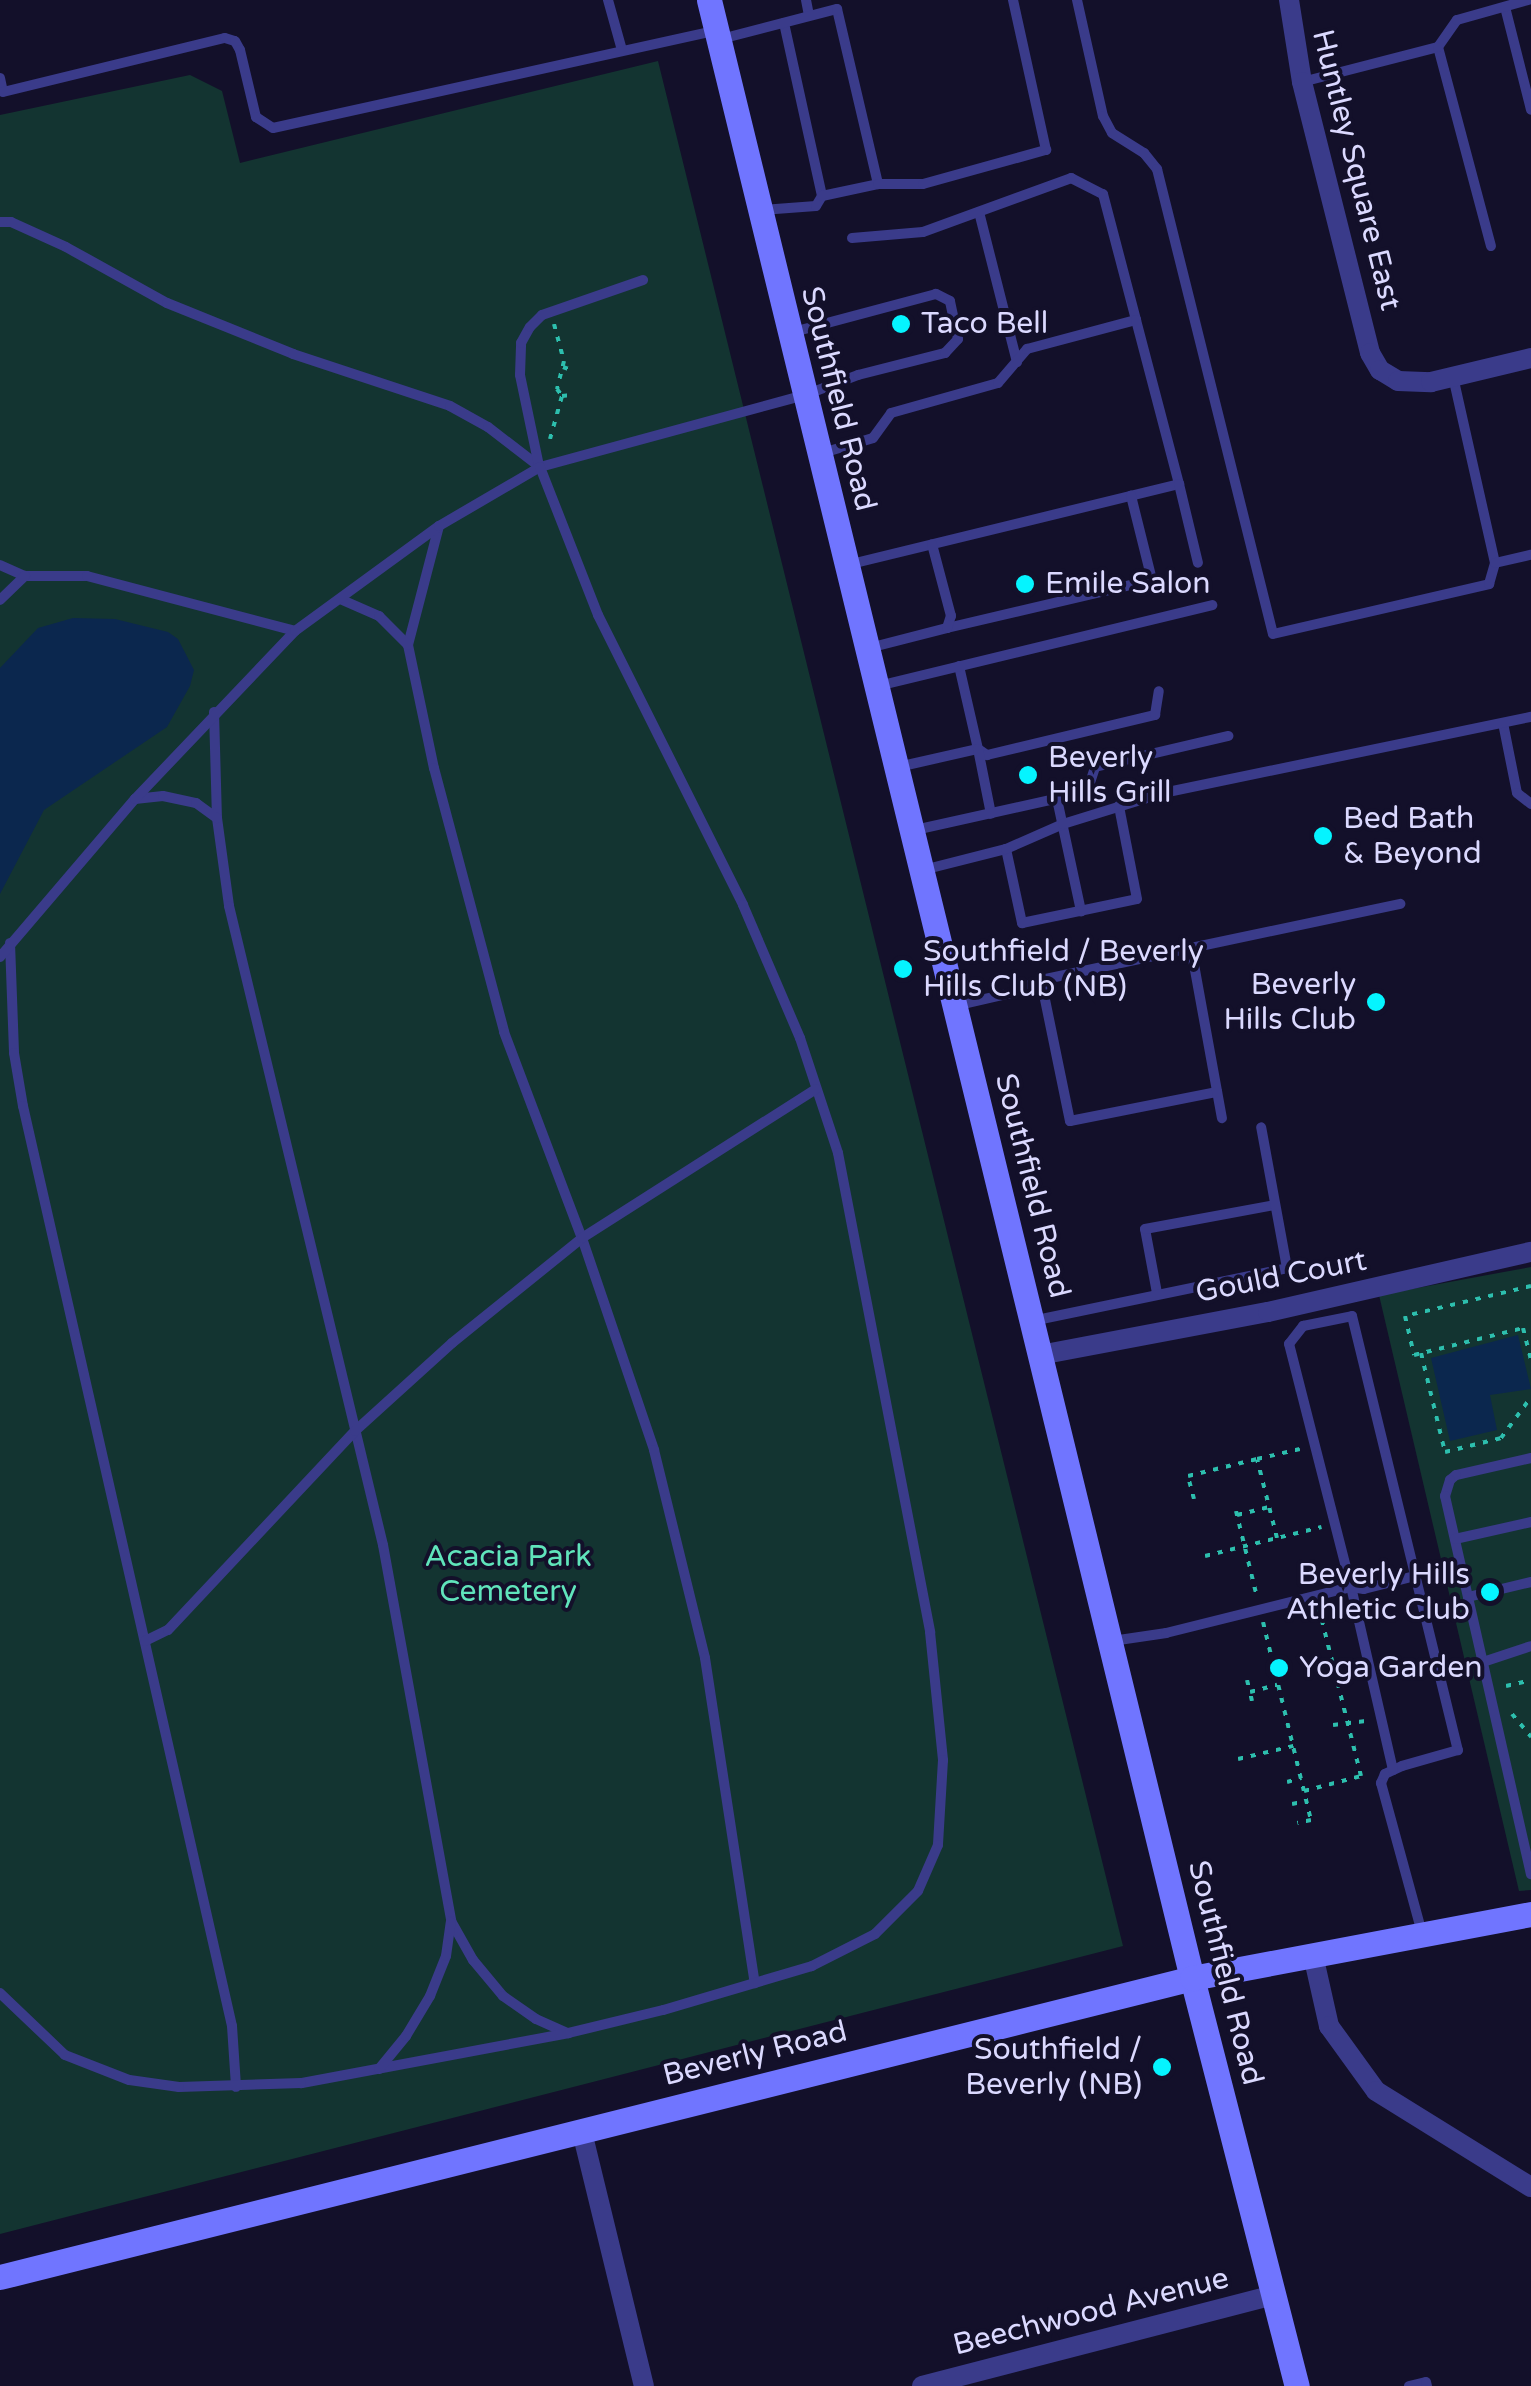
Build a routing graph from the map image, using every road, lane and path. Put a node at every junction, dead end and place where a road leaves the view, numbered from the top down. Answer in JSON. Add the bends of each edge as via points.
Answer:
{"nodes":[{"id":1,"x":608,"y":0,"type":"edge"},
{"id":2,"x":709,"y":0,"type":"edge"},
{"id":3,"x":806,"y":0,"type":"edge"},
{"id":4,"x":1012,"y":0,"type":"edge"},
{"id":5,"x":1077,"y":0,"type":"edge"},
{"id":6,"x":1289,"y":0,"type":"edge"},
{"id":7,"x":1528,"y":0,"type":"edge"},
{"id":8,"x":1505,"y":6,"type":"junction"},
{"id":9,"x":809,"y":15,"type":"junction"},
{"id":10,"x":784,"y":23,"type":"junction"},
{"id":11,"x":718,"y":35,"type":"junction"},
{"id":12,"x":1438,"y":47,"type":"junction"},
{"id":13,"x":622,"y":50,"type":"junction"},
{"id":14,"x":0,"y":78,"type":"edge"},
{"id":15,"x":1302,"y":82,"type":"junction"},
{"id":16,"x":2,"y":92,"type":"edge"},
{"id":17,"x":1531,"y":110,"type":"edge"},
{"id":18,"x":878,"y":184,"type":"junction"},
{"id":19,"x":822,"y":196,"type":"junction"},
{"id":20,"x":757,"y":211,"type":"junction"},
{"id":21,"x":978,"y":212,"type":"junction"},
{"id":22,"x":0,"y":222,"type":"edge"},
{"id":23,"x":852,"y":238,"type":"dead end"},
{"id":24,"x":1491,"y":246,"type":"dead end"},
{"id":25,"x":643,"y":280,"type":"dead end"},
{"id":26,"x":551,"y":312,"type":"junction"},
{"id":27,"x":1136,"y":320,"type":"junction"},
{"id":28,"x":788,"y":333,"type":"junction"},
{"id":29,"x":1531,"y":358,"type":"edge"},
{"id":30,"x":1017,"y":362,"type":"junction"},
{"id":31,"x":563,"y":367,"type":"junction"},
{"id":32,"x":574,"y":370,"type":"dead end"},
{"id":33,"x":1453,"y":377,"type":"junction"},
{"id":34,"x":571,"y":395,"type":"dead end"},
{"id":35,"x":806,"y":395,"type":"junction"},
{"id":36,"x":562,"y":396,"type":"junction"},
{"id":37,"x":818,"y":454,"type":"junction"},
{"id":38,"x":540,"y":466,"type":"junction"},
{"id":39,"x":1179,"y":484,"type":"junction"},
{"id":40,"x":1131,"y":496,"type":"junction"},
{"id":41,"x":439,"y":526,"type":"junction"},
{"id":42,"x":932,"y":544,"type":"junction"},
{"id":43,"x":1531,"y":554,"type":"edge"},
{"id":44,"x":1198,"y":563,"type":"dead end"},
{"id":45,"x":1495,"y":564,"type":"junction"},
{"id":46,"x":0,"y":565,"type":"edge"},
{"id":47,"x":846,"y":565,"type":"junction"},
{"id":48,"x":25,"y":576,"type":"junction"},
{"id":49,"x":340,"y":598,"type":"junction"},
{"id":50,"x":0,"y":600,"type":"edge"},
{"id":51,"x":1212,"y":605,"type":"dead end"},
{"id":52,"x":947,"y":628,"type":"junction"},
{"id":53,"x":295,"y":631,"type":"junction"},
{"id":54,"x":408,"y":645,"type":"junction"},
{"id":55,"x":868,"y":648,"type":"junction"},
{"id":56,"x":959,"y":666,"type":"junction"},
{"id":57,"x":877,"y":686,"type":"junction"},
{"id":58,"x":1159,"y":691,"type":"dead end"},
{"id":59,"x":214,"y":712,"type":"junction"},
{"id":60,"x":1531,"y":717,"type":"edge"},
{"id":61,"x":1503,"y":723,"type":"junction"},
{"id":62,"x":1228,"y":736,"type":"dead end"},
{"id":63,"x":978,"y":749,"type":"junction"},
{"id":64,"x":897,"y":768,"type":"junction"},
{"id":65,"x":135,"y":800,"type":"junction"},
{"id":66,"x":1057,"y":800,"type":"junction"},
{"id":67,"x":1531,"y":804,"type":"edge"},
{"id":68,"x":1119,"y":806,"type":"junction"},
{"id":69,"x":991,"y":814,"type":"junction"},
{"id":70,"x":217,"y":818,"type":"junction"},
{"id":71,"x":1062,"y":824,"type":"junction"},
{"id":72,"x":912,"y":831,"type":"junction"},
{"id":73,"x":1006,"y":849,"type":"junction"},
{"id":74,"x":922,"y":870,"type":"junction"},
{"id":75,"x":1400,"y":904,"type":"dead end"},
{"id":76,"x":1081,"y":911,"type":"junction"},
{"id":77,"x":10,"y":942,"type":"junction"},
{"id":78,"x":1191,"y":948,"type":"junction"},
{"id":79,"x":0,"y":957,"type":"edge"},
{"id":80,"x":1040,"y":980,"type":"junction"},
{"id":81,"x":954,"y":1006,"type":"junction"},
{"id":82,"x":816,"y":1088,"type":"junction"},
{"id":83,"x":1217,"y":1092,"type":"junction"},
{"id":84,"x":1222,"y":1118,"type":"dead end"},
{"id":85,"x":1260,"y":1127,"type":"dead end"},
{"id":86,"x":1275,"y":1204,"type":"junction"},
{"id":87,"x":582,"y":1238,"type":"junction"},
{"id":88,"x":1531,"y":1252,"type":"edge"},
{"id":89,"x":1531,"y":1286,"type":"edge"},
{"id":90,"x":1157,"y":1293,"type":"junction"},
{"id":91,"x":1032,"y":1321,"type":"junction"},
{"id":92,"x":1420,"y":1353,"type":"junction"},
{"id":93,"x":1040,"y":1355,"type":"junction"},
{"id":94,"x":1531,"y":1360,"type":"edge"},
{"id":95,"x":1531,"y":1396,"type":"edge"},
{"id":96,"x":355,"y":1431,"type":"junction"},
{"id":97,"x":1315,"y":1445,"type":"junction"},
{"id":98,"x":1531,"y":1458,"type":"edge"},
{"id":99,"x":1257,"y":1459,"type":"junction"},
{"id":100,"x":1194,"y":1499,"type":"dead end"},
{"id":101,"x":1269,"y":1507,"type":"junction"},
{"id":102,"x":1531,"y":1522,"type":"edge"},
{"id":103,"x":1335,"y":1524,"type":"junction"},
{"id":104,"x":1277,"y":1538,"type":"junction"},
{"id":105,"x":1455,"y":1539,"type":"junction"},
{"id":106,"x":1245,"y":1546,"type":"junction"},
{"id":107,"x":1206,"y":1556,"type":"dead end"},
{"id":108,"x":1415,"y":1576,"type":"junction"},
{"id":109,"x":1531,"y":1582,"type":"edge"},
{"id":110,"x":1352,"y":1587,"type":"junction"},
{"id":111,"x":1316,"y":1595,"type":"junction"},
{"id":112,"x":1468,"y":1597,"type":"junction"},
{"id":113,"x":1260,"y":1608,"type":"junction"},
{"id":114,"x":145,"y":1641,"type":"junction"},
{"id":115,"x":1110,"y":1642,"type":"junction"},
{"id":116,"x":1531,"y":1646,"type":"edge"},
{"id":117,"x":1486,"y":1661,"type":"junction"},
{"id":118,"x":1368,"y":1662,"type":"junction"},
{"id":119,"x":1334,"y":1671,"type":"junction"},
{"id":120,"x":1320,"y":1674,"type":"dead end"},
{"id":121,"x":1246,"y":1680,"type":"dead end"},
{"id":122,"x":1531,"y":1680,"type":"edge"},
{"id":123,"x":1280,"y":1684,"type":"junction"},
{"id":124,"x":1250,"y":1692,"type":"junction"},
{"id":125,"x":1505,"y":1693,"type":"dead end"},
{"id":126,"x":1252,"y":1701,"type":"dead end"},
{"id":127,"x":1508,"y":1702,"type":"dead end"},
{"id":128,"x":1381,"y":1718,"type":"junction"},
{"id":129,"x":1333,"y":1726,"type":"dead end"},
{"id":130,"x":1348,"y":1726,"type":"junction"},
{"id":131,"x":1531,"y":1736,"type":"edge"},
{"id":132,"x":1293,"y":1746,"type":"junction"},
{"id":133,"x":1238,"y":1759,"type":"dead end"},
{"id":134,"x":1393,"y":1770,"type":"junction"},
{"id":135,"x":1301,"y":1778,"type":"junction"},
{"id":136,"x":1287,"y":1782,"type":"dead end"},
{"id":137,"x":1304,"y":1791,"type":"junction"},
{"id":138,"x":1306,"y":1800,"type":"junction"},
{"id":139,"x":1292,"y":1804,"type":"dead end"},
{"id":140,"x":1297,"y":1823,"type":"dead end"},
{"id":141,"x":1531,"y":1874,"type":"edge"},
{"id":142,"x":1531,"y":1914,"type":"edge"},
{"id":143,"x":451,"y":1921,"type":"junction"},
{"id":144,"x":1423,"y":1934,"type":"junction"},
{"id":145,"x":1313,"y":1955,"type":"junction"},
{"id":146,"x":1192,"y":1978,"type":"junction"},
{"id":147,"x":754,"y":1983,"type":"junction"},
{"id":148,"x":0,"y":1993,"type":"edge"},
{"id":149,"x":569,"y":2033,"type":"junction"},
{"id":150,"x":379,"y":2069,"type":"junction"},
{"id":151,"x":236,"y":2088,"type":"junction"},
{"id":152,"x":582,"y":2132,"type":"junction"},
{"id":153,"x":1531,"y":2187,"type":"edge"},
{"id":154,"x":0,"y":2277,"type":"edge"},
{"id":155,"x":1275,"y":2296,"type":"junction"},
{"id":156,"x":644,"y":2386,"type":"edge"},
{"id":157,"x":922,"y":2386,"type":"edge"},
{"id":158,"x":1298,"y":2386,"type":"edge"},
{"id":159,"x":1409,"y":2386,"type":"edge"},
{"id":160,"x":1427,"y":2386,"type":"edge"}],
"edges":[{"from":1,"to":13,"type":"lane"},
{"from":2,"to":11,"type":"main road","name":"Southfield Road"},
{"from":3,"to":9,"type":"lane"},
{"from":4,"to":18,"type":"lane","via":[[1046,150],[923,184]]},
{"from":5,"to":45,"type":"lane","via":[[1103,116],[1156,170],[1273,634],[1489,584]]},
{"from":6,"to":15,"type":"street","name":"Huntley Square East"},
{"from":7,"to":8,"type":"lane"},
{"from":8,"to":12,"type":"lane","via":[[1457,20]]},
{"from":8,"to":17,"type":"lane"},
{"from":9,"to":10,"type":"lane"},
{"from":9,"to":18,"type":"lane","via":[[836,9]]},
{"from":10,"to":11,"type":"lane"},
{"from":10,"to":19,"type":"lane"},
{"from":11,"to":13,"type":"lane"},
{"from":11,"to":20,"type":"main road","name":"Southfield Road"},
{"from":12,"to":15,"type":"lane"},
{"from":12,"to":24,"type":"lane"},
{"from":13,"to":16,"type":"lane","via":[[273,128],[256,117],[240,50],[225,38]]},
{"from":14,"to":16,"type":"lane"},
{"from":15,"to":33,"type":"street","name":"Huntley Square East","via":[[1370,353],[1398,381]]},
{"from":18,"to":19,"type":"lane"},
{"from":19,"to":20,"type":"lane","via":[[816,206]]},
{"from":20,"to":28,"type":"main road","name":"Southfield Road"},
{"from":21,"to":23,"type":"lane","via":[[923,232]]},
{"from":21,"to":27,"type":"lane","via":[[1070,178],[1103,194]]},
{"from":21,"to":30,"type":"lane"},
{"from":22,"to":38,"type":"lane","via":[[66,247],[185,310],[450,406]]},
{"from":25,"to":26,"type":"lane"},
{"from":26,"to":31,"type":"path"},
{"from":26,"to":38,"type":"lane","via":[[530,327],[519,357]]},
{"from":27,"to":30,"type":"lane","via":[[1027,348]]},
{"from":27,"to":39,"type":"lane"},
{"from":28,"to":35,"type":"main road","name":"Southfield Road"},
{"from":28,"to":35,"type":"lane","via":[[936,294],[956,314],[958,340],[945,352]]},
{"from":29,"to":33,"type":"street"},
{"from":30,"to":37,"type":"lane","via":[[998,383],[891,414],[873,438]]},
{"from":31,"to":32,"type":"path"},
{"from":31,"to":36,"type":"path","via":[[556,389]]},
{"from":33,"to":45,"type":"lane"},
{"from":34,"to":36,"type":"path"},
{"from":35,"to":37,"type":"main road","name":"Southfield Road"},
{"from":35,"to":38,"type":"lane"},
{"from":36,"to":38,"type":"path"},
{"from":37,"to":47,"type":"main road","name":"Southfield Road"},
{"from":38,"to":41,"type":"lane"},
{"from":38,"to":82,"type":"lane","via":[[598,615],[743,905]]},
{"from":39,"to":40,"type":"lane"},
{"from":39,"to":44,"type":"lane"},
{"from":40,"to":42,"type":"lane"},
{"from":40,"to":52,"type":"lane","via":[[1152,580]]},
{"from":41,"to":49,"type":"lane"},
{"from":41,"to":54,"type":"lane"},
{"from":42,"to":47,"type":"lane"},
{"from":42,"to":52,"type":"lane","via":[[951,616]]},
{"from":43,"to":45,"type":"lane"},
{"from":46,"to":48,"type":"lane"},
{"from":47,"to":55,"type":"main road","name":"Southfield Road"},
{"from":48,"to":50,"type":"lane"},
{"from":48,"to":53,"type":"lane","via":[[87,576]]},
{"from":49,"to":53,"type":"lane"},
{"from":49,"to":54,"type":"lane","via":[[380,616]]},
{"from":51,"to":56,"type":"lane"},
{"from":52,"to":55,"type":"lane"},
{"from":53,"to":59,"type":"lane"},
{"from":54,"to":87,"type":"lane","via":[[466,900],[504,1032]]},
{"from":55,"to":57,"type":"main road","name":"Southfield Road"},
{"from":56,"to":57,"type":"lane"},
{"from":56,"to":63,"type":"lane"},
{"from":57,"to":64,"type":"main road","name":"Southfield Road"},
{"from":58,"to":63,"type":"lane","via":[[1154,714],[987,754]]},
{"from":59,"to":65,"type":"lane"},
{"from":59,"to":70,"type":"lane"},
{"from":60,"to":61,"type":"lane"},
{"from":61,"to":67,"type":"lane","via":[[1518,793]]},
{"from":61,"to":68,"type":"lane"},
{"from":62,"to":66,"type":"lane","via":[[1094,767],[1087,792]]},
{"from":63,"to":64,"type":"lane"},
{"from":63,"to":69,"type":"lane"},
{"from":64,"to":72,"type":"main road","name":"Southfield Road"},
{"from":65,"to":70,"type":"lane","via":[[162,796],[196,803]]},
{"from":65,"to":77,"type":"lane"},
{"from":66,"to":69,"type":"lane"},
{"from":66,"to":71,"type":"lane"},
{"from":68,"to":71,"type":"lane"},
{"from":68,"to":76,"type":"lane","via":[[1137,900]]},
{"from":69,"to":72,"type":"lane"},
{"from":70,"to":96,"type":"lane","via":[[248,999]]},
{"from":71,"to":73,"type":"lane"},
{"from":71,"to":76,"type":"lane"},
{"from":72,"to":74,"type":"main road","name":"Southfield Road"},
{"from":73,"to":74,"type":"lane"},
{"from":73,"to":76,"type":"lane","via":[[1022,924]]},
{"from":74,"to":81,"type":"main road","name":"Southfield Road"},
{"from":75,"to":78,"type":"lane"},
{"from":77,"to":79,"type":"lane"},
{"from":77,"to":114,"type":"lane","via":[[23,1106]]},
{"from":78,"to":80,"type":"lane"},
{"from":78,"to":83,"type":"lane"},
{"from":80,"to":81,"type":"lane"},
{"from":80,"to":83,"type":"lane","via":[[1070,1121]]},
{"from":81,"to":91,"type":"main road","name":"Southfield Road"},
{"from":82,"to":87,"type":"lane"},
{"from":82,"to":147,"type":"lane","via":[[859,1250],[930,1632],[942,1760],[938,1844],[918,1891],[874,1934],[812,1966]]},
{"from":83,"to":84,"type":"lane"},
{"from":85,"to":86,"type":"lane"},
{"from":86,"to":90,"type":"lane","via":[[1286,1268]]},
{"from":86,"to":90,"type":"lane","via":[[1145,1229]]},
{"from":87,"to":96,"type":"lane"},
{"from":87,"to":147,"type":"lane","via":[[654,1450],[706,1658]]},
{"from":88,"to":93,"type":"street","name":"Gould Court"},
{"from":89,"to":92,"type":"path","via":[[1404,1316],[1414,1354]]},
{"from":90,"to":91,"type":"lane"},
{"from":91,"to":93,"type":"main road","name":"Southfield Road"},
{"from":92,"to":94,"type":"path","via":[[1523,1328]]},
{"from":92,"to":95,"type":"path","via":[[1445,1452],[1501,1438]]},
{"from":93,"to":115,"type":"main road","name":"Southfield Road"},
{"from":96,"to":114,"type":"lane","via":[[198,1601],[168,1630]]},
{"from":96,"to":143,"type":"lane","via":[[400,1629]]},
{"from":97,"to":99,"type":"path"},
{"from":97,"to":103,"type":"lane"},
{"from":97,"to":108,"type":"lane","via":[[1289,1344],[1303,1326],[1352,1316]]},
{"from":98,"to":105,"type":"lane","via":[[1450,1480],[1446,1496]]},
{"from":99,"to":100,"type":"path","via":[[1188,1476]]},
{"from":99,"to":101,"type":"path"},
{"from":101,"to":104,"type":"path"},
{"from":101,"to":106,"type":"path","via":[[1236,1513]]},
{"from":102,"to":105,"type":"lane"},
{"from":103,"to":104,"type":"path"},
{"from":103,"to":110,"type":"lane"},
{"from":104,"to":106,"type":"path"},
{"from":105,"to":112,"type":"lane"},
{"from":106,"to":107,"type":"path"},
{"from":106,"to":113,"type":"path"},
{"from":108,"to":110,"type":"lane"},
{"from":108,"to":134,"type":"lane","via":[[1458,1750]]},
{"from":109,"to":112,"type":"lane"},
{"from":110,"to":111,"type":"lane"},
{"from":110,"to":118,"type":"lane"},
{"from":111,"to":113,"type":"lane"},
{"from":111,"to":119,"type":"path"},
{"from":112,"to":117,"type":"lane"},
{"from":113,"to":115,"type":"lane"},
{"from":113,"to":123,"type":"path"},
{"from":114,"to":151,"type":"lane","via":[[232,2026]]},
{"from":115,"to":146,"type":"main road","name":"Southfield Road"},
{"from":116,"to":117,"type":"lane"},
{"from":117,"to":141,"type":"lane"},
{"from":118,"to":119,"type":"path"},
{"from":118,"to":128,"type":"lane"},
{"from":119,"to":120,"type":"path"},
{"from":119,"to":130,"type":"path"},
{"from":121,"to":124,"type":"path"},
{"from":122,"to":125,"type":"path","via":[[1504,1686]]},
{"from":123,"to":124,"type":"path"},
{"from":123,"to":132,"type":"path"},
{"from":124,"to":126,"type":"path"},
{"from":127,"to":131,"type":"path"},
{"from":128,"to":130,"type":"path"},
{"from":128,"to":134,"type":"lane"},
{"from":129,"to":130,"type":"path"},
{"from":130,"to":137,"type":"path","via":[[1361,1776]]},
{"from":132,"to":133,"type":"path"},
{"from":132,"to":135,"type":"path"},
{"from":134,"to":144,"type":"lane","via":[[1381,1782],[1387,1815]]},
{"from":135,"to":136,"type":"path"},
{"from":135,"to":137,"type":"path"},
{"from":137,"to":138,"type":"path"},
{"from":138,"to":139,"type":"path"},
{"from":138,"to":140,"type":"path","via":[[1311,1821]]},
{"from":142,"to":144,"type":"main road","name":"Beverly Road"},
{"from":143,"to":149,"type":"lane","via":[[503,1996]]},
{"from":143,"to":150,"type":"lane","via":[[430,1996]]},
{"from":144,"to":145,"type":"main road","name":"Beverly Road"},
{"from":145,"to":146,"type":"main road","name":"Beverly Road"},
{"from":145,"to":153,"type":"street","via":[[1329,2026],[1376,2092]]},
{"from":146,"to":152,"type":"main road","name":"Beverly Road"},
{"from":146,"to":155,"type":"main road","name":"Southfield Road"},
{"from":147,"to":149,"type":"lane"},
{"from":148,"to":151,"type":"lane","via":[[66,2055],[128,2080]]},
{"from":149,"to":150,"type":"lane"},
{"from":150,"to":151,"type":"lane"},
{"from":152,"to":154,"type":"main road","name":"Beverly Road"},
{"from":152,"to":156,"type":"street"},
{"from":155,"to":157,"type":"street","name":"Beechwood Avenue"},
{"from":155,"to":158,"type":"main road","name":"Southfield Road"},
{"from":159,"to":160,"type":"lane"}]}
